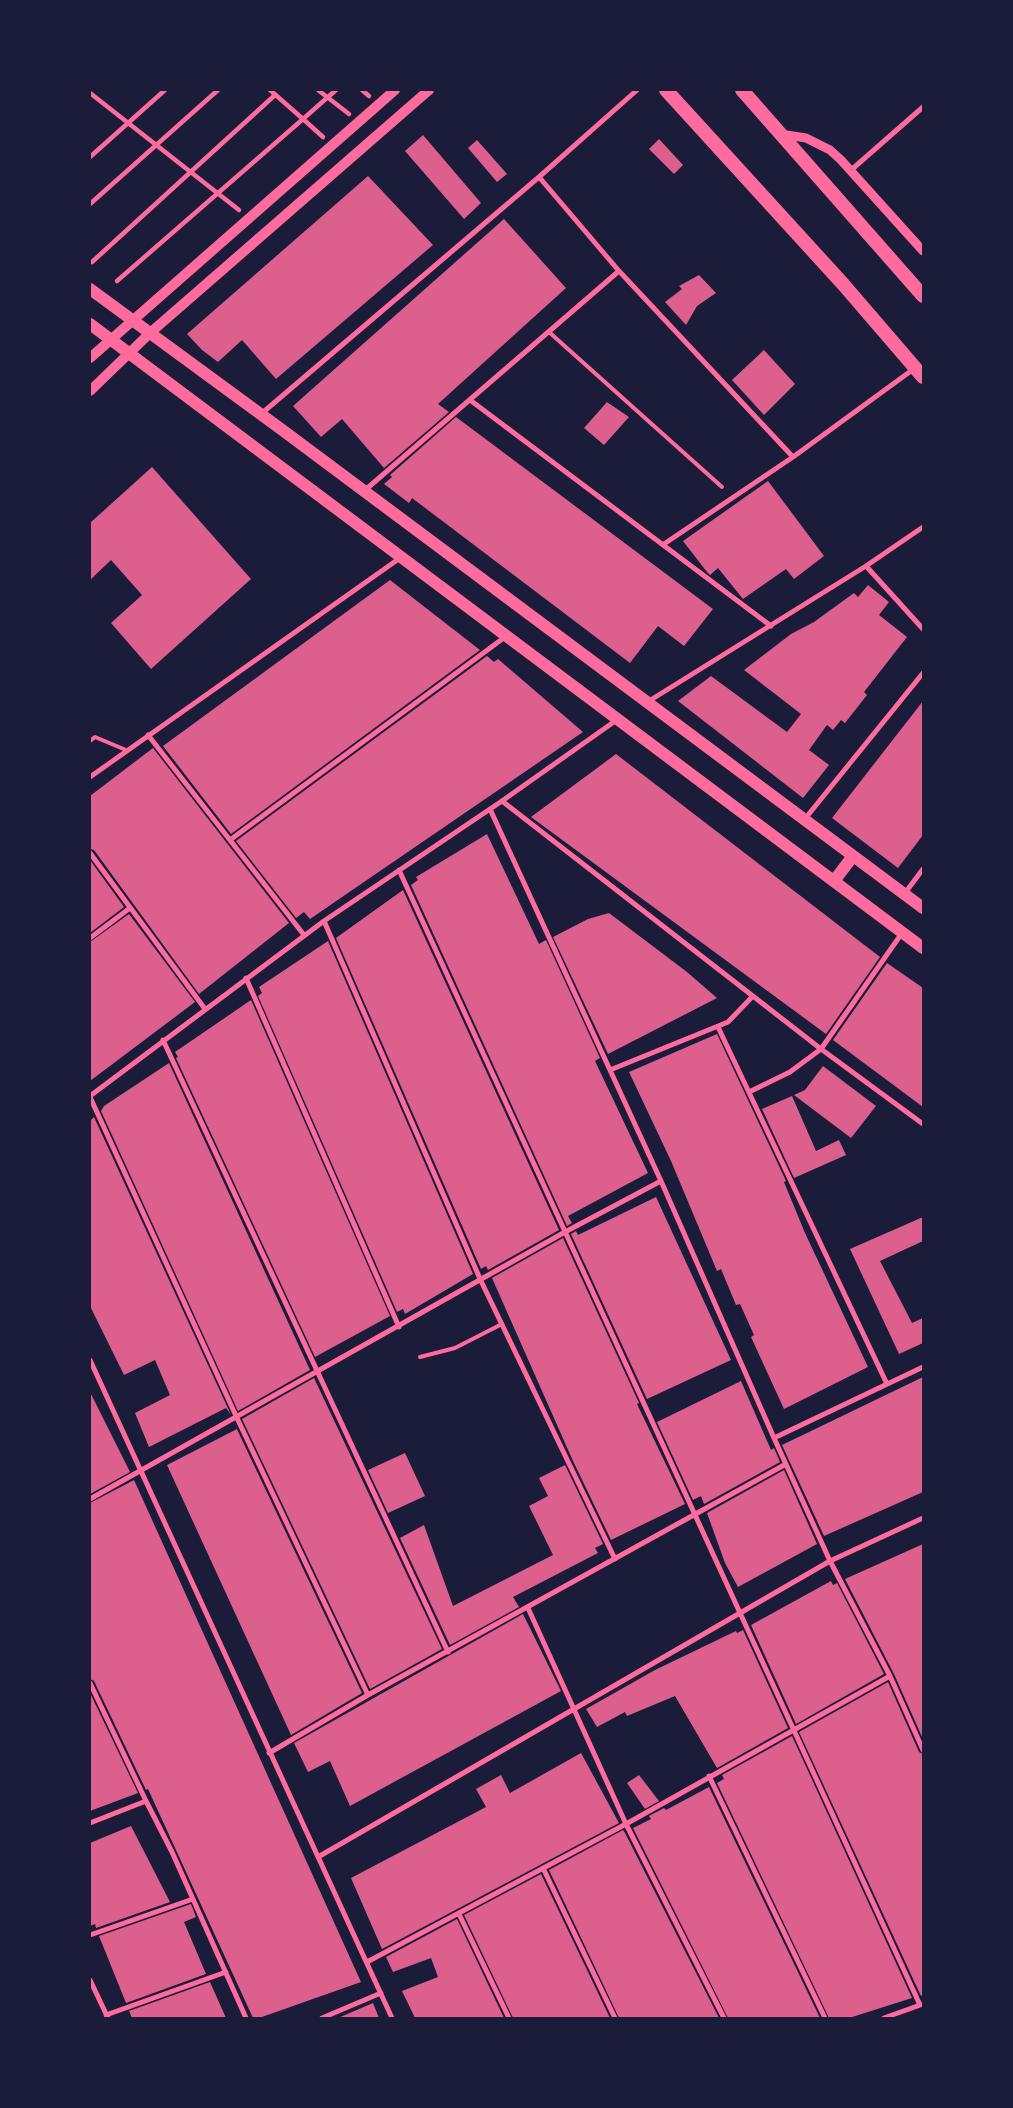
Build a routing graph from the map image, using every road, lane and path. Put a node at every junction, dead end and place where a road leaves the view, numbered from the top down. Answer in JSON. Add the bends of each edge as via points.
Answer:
{"nodes":[{"id":1,"x":165,"y":90,"type":"edge"},
{"id":2,"x":218,"y":90,"type":"edge"},
{"id":3,"x":270,"y":90,"type":"edge"},
{"id":4,"x":318,"y":90,"type":"edge"},
{"id":5,"x":336,"y":90,"type":"edge"},
{"id":6,"x":362,"y":90,"type":"edge"},
{"id":7,"x":394,"y":90,"type":"edge"},
{"id":8,"x":429,"y":90,"type":"edge"},
{"id":9,"x":637,"y":90,"type":"edge"},
{"id":10,"x":666,"y":90,"type":"edge"},
{"id":11,"x":742,"y":90,"type":"edge"},
{"id":12,"x":275,"y":95,"type":"junction"},
{"id":13,"x":91,"y":96,"type":"edge"},
{"id":14,"x":369,"y":96,"type":"dead end"},
{"id":15,"x":327,"y":98,"type":"junction"},
{"id":16,"x":923,"y":107,"type":"edge"},
{"id":17,"x":349,"y":114,"type":"dead end"},
{"id":18,"x":303,"y":119,"type":"junction"},
{"id":19,"x":128,"y":124,"type":"junction"},
{"id":20,"x":780,"y":134,"type":"junction"},
{"id":21,"x":323,"y":136,"type":"dead end"},
{"id":22,"x":155,"y":144,"type":"junction"},
{"id":23,"x":90,"y":157,"type":"edge"},
{"id":24,"x":850,"y":170,"type":"junction"},
{"id":25,"x":190,"y":172,"type":"junction"},
{"id":26,"x":539,"y":177,"type":"junction"},
{"id":27,"x":217,"y":193,"type":"junction"},
{"id":28,"x":90,"y":204,"type":"edge"},
{"id":29,"x":239,"y":210,"type":"dead end"},
{"id":30,"x":923,"y":251,"type":"edge"},
{"id":31,"x":92,"y":262,"type":"dead end"},
{"id":32,"x":619,"y":271,"type":"junction"},
{"id":33,"x":117,"y":281,"type":"dead end"},
{"id":34,"x":90,"y":290,"type":"edge"},
{"id":35,"x":923,"y":296,"type":"edge"},
{"id":36,"x":133,"y":321,"type":"junction"},
{"id":37,"x":90,"y":324,"type":"edge"},
{"id":38,"x":549,"y":332,"type":"junction"},
{"id":39,"x":150,"y":333,"type":"junction"},
{"id":40,"x":110,"y":340,"type":"junction"},
{"id":41,"x":130,"y":354,"type":"junction"},
{"id":42,"x":90,"y":358,"type":"edge"},
{"id":43,"x":919,"y":372,"type":"edge"},
{"id":44,"x":90,"y":391,"type":"edge"},
{"id":45,"x":470,"y":400,"type":"junction"},
{"id":46,"x":260,"y":415,"type":"junction"},
{"id":47,"x":793,"y":456,"type":"junction"},
{"id":48,"x":722,"y":487,"type":"dead end"},
{"id":49,"x":364,"y":492,"type":"junction"},
{"id":50,"x":923,"y":527,"type":"edge"},
{"id":51,"x":664,"y":544,"type":"junction"},
{"id":52,"x":400,"y":558,"type":"junction"},
{"id":53,"x":866,"y":566,"type":"junction"},
{"id":54,"x":770,"y":626,"type":"junction"},
{"id":55,"x":923,"y":629,"type":"edge"},
{"id":56,"x":507,"y":636,"type":"junction"},
{"id":57,"x":923,"y":673,"type":"edge"},
{"id":58,"x":648,"y":702,"type":"junction"},
{"id":59,"x":619,"y":719,"type":"junction"},
{"id":60,"x":90,"y":734,"type":"edge"},
{"id":61,"x":148,"y":735,"type":"junction"},
{"id":62,"x":95,"y":738,"type":"junction"},
{"id":63,"x":90,"y":741,"type":"edge"},
{"id":64,"x":126,"y":750,"type":"junction"},
{"id":65,"x":90,"y":777,"type":"edge"},
{"id":66,"x":502,"y":801,"type":"junction"},
{"id":67,"x":490,"y":809,"type":"junction"},
{"id":68,"x":804,"y":820,"type":"junction"},
{"id":69,"x":230,"y":840,"type":"junction"},
{"id":70,"x":90,"y":853,"type":"edge"},
{"id":71,"x":853,"y":856,"type":"junction"},
{"id":72,"x":399,"y":870,"type":"junction"},
{"id":73,"x":923,"y":870,"type":"edge"},
{"id":74,"x":834,"y":881,"type":"junction"},
{"id":75,"x":904,"y":894,"type":"junction"},
{"id":76,"x":130,"y":908,"type":"junction"},
{"id":77,"x":923,"y":908,"type":"edge"},
{"id":78,"x":324,"y":921,"type":"junction"},
{"id":79,"x":902,"y":932,"type":"junction"},
{"id":80,"x":304,"y":935,"type":"junction"},
{"id":81,"x":90,"y":938,"type":"edge"},
{"id":82,"x":923,"y":948,"type":"edge"},
{"id":83,"x":246,"y":978,"type":"junction"},
{"id":84,"x":753,"y":996,"type":"junction"},
{"id":85,"x":204,"y":1009,"type":"junction"},
{"id":86,"x":718,"y":1026,"type":"junction"},
{"id":87,"x":163,"y":1040,"type":"junction"},
{"id":88,"x":821,"y":1049,"type":"junction"},
{"id":89,"x":610,"y":1070,"type":"junction"},
{"id":90,"x":748,"y":1092,"type":"junction"},
{"id":91,"x":90,"y":1096,"type":"edge"},
{"id":92,"x":923,"y":1124,"type":"edge"},
{"id":93,"x":661,"y":1181,"type":"junction"},
{"id":94,"x":565,"y":1232,"type":"junction"},
{"id":95,"x":482,"y":1281,"type":"junction"},
{"id":96,"x":502,"y":1324,"type":"junction"},
{"id":97,"x":399,"y":1327,"type":"junction"},
{"id":98,"x":420,"y":1356,"type":"dead end"},
{"id":99,"x":90,"y":1360,"type":"edge"},
{"id":100,"x":923,"y":1367,"type":"edge"},
{"id":101,"x":319,"y":1372,"type":"junction"},
{"id":102,"x":887,"y":1384,"type":"junction"},
{"id":103,"x":237,"y":1418,"type":"junction"},
{"id":104,"x":774,"y":1438,"type":"junction"},
{"id":105,"x":786,"y":1464,"type":"junction"},
{"id":106,"x":142,"y":1472,"type":"junction"},
{"id":107,"x":90,"y":1499,"type":"edge"},
{"id":108,"x":696,"y":1513,"type":"junction"},
{"id":109,"x":923,"y":1518,"type":"edge"},
{"id":110,"x":615,"y":1559,"type":"junction"},
{"id":111,"x":830,"y":1561,"type":"junction"},
{"id":112,"x":528,"y":1608,"type":"junction"},
{"id":113,"x":740,"y":1613,"type":"junction"},
{"id":114,"x":448,"y":1652,"type":"junction"},
{"id":115,"x":890,"y":1676,"type":"junction"},
{"id":116,"x":90,"y":1683,"type":"edge"},
{"id":117,"x":368,"y":1695,"type":"junction"},
{"id":118,"x":575,"y":1709,"type":"junction"},
{"id":119,"x":794,"y":1729,"type":"junction"},
{"id":120,"x":923,"y":1750,"type":"edge"},
{"id":121,"x":269,"y":1753,"type":"junction"},
{"id":122,"x":709,"y":1776,"type":"junction"},
{"id":123,"x":146,"y":1801,"type":"junction"},
{"id":124,"x":90,"y":1823,"type":"edge"},
{"id":125,"x":626,"y":1824,"type":"junction"},
{"id":126,"x":318,"y":1857,"type":"junction"},
{"id":127,"x":542,"y":1868,"type":"junction"},
{"id":128,"x":194,"y":1899,"type":"junction"},
{"id":129,"x":459,"y":1914,"type":"junction"},
{"id":130,"x":90,"y":1934,"type":"edge"},
{"id":131,"x":367,"y":1962,"type":"junction"},
{"id":132,"x":226,"y":1972,"type":"junction"},
{"id":133,"x":90,"y":1980,"type":"edge"},
{"id":134,"x":381,"y":1993,"type":"junction"},
{"id":135,"x":921,"y":2005,"type":"edge"},
{"id":136,"x":107,"y":2016,"type":"edge"},
{"id":137,"x":246,"y":2018,"type":"edge"},
{"id":138,"x":322,"y":2018,"type":"edge"},
{"id":139,"x":392,"y":2018,"type":"edge"},
{"id":140,"x":509,"y":2018,"type":"edge"},
{"id":141,"x":615,"y":2018,"type":"edge"},
{"id":142,"x":724,"y":2018,"type":"edge"},
{"id":143,"x":824,"y":2018,"type":"edge"},
{"id":144,"x":884,"y":2018,"type":"edge"}],
"edges":[{"from":1,"to":19,"type":"street"},
{"from":2,"to":22,"type":"street"},
{"from":3,"to":12,"type":"street"},
{"from":4,"to":15,"type":"street"},
{"from":5,"to":15,"type":"street"},
{"from":6,"to":14,"type":"street"},
{"from":7,"to":36,"type":"main road"},
{"from":8,"to":39,"type":"main road"},
{"from":9,"to":26,"type":"street"},
{"from":10,"to":43,"type":"highway"},
{"from":11,"to":20,"type":"highway"},
{"from":12,"to":18,"type":"street"},
{"from":12,"to":25,"type":"street"},
{"from":13,"to":19,"type":"street"},
{"from":15,"to":17,"type":"street"},
{"from":15,"to":18,"type":"street"},
{"from":16,"to":24,"type":"street"},
{"from":18,"to":21,"type":"street"},
{"from":18,"to":27,"type":"street"},
{"from":19,"to":22,"type":"street"},
{"from":19,"to":23,"type":"street"},
{"from":20,"to":24,"type":"street","via":[[818,143]]},
{"from":20,"to":35,"type":"highway"},
{"from":22,"to":25,"type":"street"},
{"from":22,"to":28,"type":"street"},
{"from":24,"to":30,"type":"street"},
{"from":25,"to":27,"type":"street"},
{"from":25,"to":31,"type":"street"},
{"from":26,"to":32,"type":"street"},
{"from":26,"to":46,"type":"street"},
{"from":27,"to":29,"type":"street"},
{"from":27,"to":33,"type":"street"},
{"from":32,"to":38,"type":"street"},
{"from":32,"to":47,"type":"street"},
{"from":34,"to":36,"type":"main road"},
{"from":36,"to":39,"type":"main road"},
{"from":36,"to":40,"type":"main road"},
{"from":37,"to":40,"type":"main road"},
{"from":38,"to":45,"type":"street"},
{"from":38,"to":48,"type":"lane"},
{"from":39,"to":41,"type":"main road"},
{"from":39,"to":46,"type":"main road"},
{"from":40,"to":41,"type":"main road"},
{"from":40,"to":42,"type":"main road"},
{"from":41,"to":44,"type":"main road"},
{"from":41,"to":52,"type":"main road"},
{"from":43,"to":47,"type":"street"},
{"from":45,"to":49,"type":"street"},
{"from":45,"to":51,"type":"street"},
{"from":46,"to":49,"type":"main road"},
{"from":47,"to":51,"type":"street"},
{"from":49,"to":58,"type":"main road"},
{"from":50,"to":53,"type":"street"},
{"from":51,"to":54,"type":"street"},
{"from":52,"to":56,"type":"main road"},
{"from":52,"to":61,"type":"street"},
{"from":53,"to":54,"type":"street"},
{"from":53,"to":55,"type":"street"},
{"from":54,"to":58,"type":"street"},
{"from":56,"to":59,"type":"main road"},
{"from":56,"to":69,"type":"street"},
{"from":57,"to":68,"type":"street"},
{"from":58,"to":68,"type":"main road"},
{"from":59,"to":66,"type":"street"},
{"from":59,"to":74,"type":"main road"},
{"from":60,"to":62,"type":"lane"},
{"from":61,"to":64,"type":"street"},
{"from":61,"to":69,"type":"street"},
{"from":62,"to":63,"type":"lane"},
{"from":62,"to":64,"type":"lane"},
{"from":64,"to":65,"type":"street"},
{"from":66,"to":67,"type":"street"},
{"from":66,"to":84,"type":"street"},
{"from":67,"to":72,"type":"street"},
{"from":67,"to":89,"type":"street"},
{"from":68,"to":71,"type":"main road"},
{"from":69,"to":80,"type":"street"},
{"from":70,"to":76,"type":"street"},
{"from":71,"to":74,"type":"main road"},
{"from":71,"to":75,"type":"main road"},
{"from":72,"to":78,"type":"street"},
{"from":72,"to":94,"type":"street"},
{"from":73,"to":75,"type":"street"},
{"from":74,"to":79,"type":"main road"},
{"from":75,"to":77,"type":"main road"},
{"from":76,"to":81,"type":"street"},
{"from":76,"to":85,"type":"street"},
{"from":78,"to":80,"type":"street"},
{"from":78,"to":95,"type":"street"},
{"from":79,"to":82,"type":"main road"},
{"from":79,"to":88,"type":"street"},
{"from":80,"to":83,"type":"street"},
{"from":83,"to":85,"type":"street"},
{"from":83,"to":97,"type":"street"},
{"from":84,"to":86,"type":"street","via":[[728,1022]]},
{"from":84,"to":88,"type":"street"},
{"from":85,"to":87,"type":"street"},
{"from":86,"to":89,"type":"street"},
{"from":86,"to":90,"type":"street"},
{"from":87,"to":91,"type":"street"},
{"from":87,"to":101,"type":"street"},
{"from":88,"to":90,"type":"street","via":[[790,1072]]},
{"from":88,"to":92,"type":"street"},
{"from":89,"to":93,"type":"street"},
{"from":90,"to":102,"type":"street"},
{"from":91,"to":103,"type":"street"},
{"from":93,"to":94,"type":"street"},
{"from":93,"to":104,"type":"street"},
{"from":94,"to":95,"type":"street"},
{"from":94,"to":108,"type":"street"},
{"from":95,"to":96,"type":"street"},
{"from":95,"to":97,"type":"street"},
{"from":96,"to":98,"type":"lane","via":[[455,1348]]},
{"from":96,"to":110,"type":"street"},
{"from":97,"to":101,"type":"street"},
{"from":99,"to":106,"type":"street"},
{"from":100,"to":102,"type":"street"},
{"from":101,"to":103,"type":"street"},
{"from":101,"to":114,"type":"street"},
{"from":102,"to":104,"type":"street"},
{"from":103,"to":106,"type":"street"},
{"from":103,"to":117,"type":"street"},
{"from":104,"to":105,"type":"street"},
{"from":105,"to":108,"type":"street"},
{"from":105,"to":111,"type":"street"},
{"from":106,"to":107,"type":"street"},
{"from":106,"to":121,"type":"street"},
{"from":108,"to":110,"type":"street"},
{"from":108,"to":113,"type":"street"},
{"from":109,"to":111,"type":"street"},
{"from":110,"to":112,"type":"street"},
{"from":111,"to":113,"type":"street"},
{"from":111,"to":115,"type":"street"},
{"from":112,"to":114,"type":"street"},
{"from":112,"to":118,"type":"street"},
{"from":113,"to":118,"type":"street"},
{"from":113,"to":119,"type":"street"},
{"from":114,"to":117,"type":"street"},
{"from":115,"to":119,"type":"street"},
{"from":115,"to":120,"type":"street"},
{"from":116,"to":123,"type":"street"},
{"from":117,"to":121,"type":"street"},
{"from":118,"to":125,"type":"street"},
{"from":118,"to":126,"type":"street"},
{"from":119,"to":122,"type":"street"},
{"from":119,"to":135,"type":"street"},
{"from":121,"to":126,"type":"street"},
{"from":122,"to":125,"type":"street"},
{"from":122,"to":143,"type":"street"},
{"from":123,"to":124,"type":"street"},
{"from":123,"to":128,"type":"street"},
{"from":125,"to":127,"type":"street"},
{"from":125,"to":142,"type":"street"},
{"from":126,"to":131,"type":"street"},
{"from":127,"to":129,"type":"street"},
{"from":127,"to":141,"type":"street"},
{"from":128,"to":130,"type":"street"},
{"from":128,"to":132,"type":"street"},
{"from":129,"to":131,"type":"street"},
{"from":129,"to":140,"type":"street"},
{"from":131,"to":134,"type":"street"},
{"from":132,"to":136,"type":"street"},
{"from":132,"to":137,"type":"street"},
{"from":133,"to":136,"type":"street"},
{"from":134,"to":138,"type":"street"},
{"from":134,"to":139,"type":"street"},
{"from":135,"to":144,"type":"street"}]}
